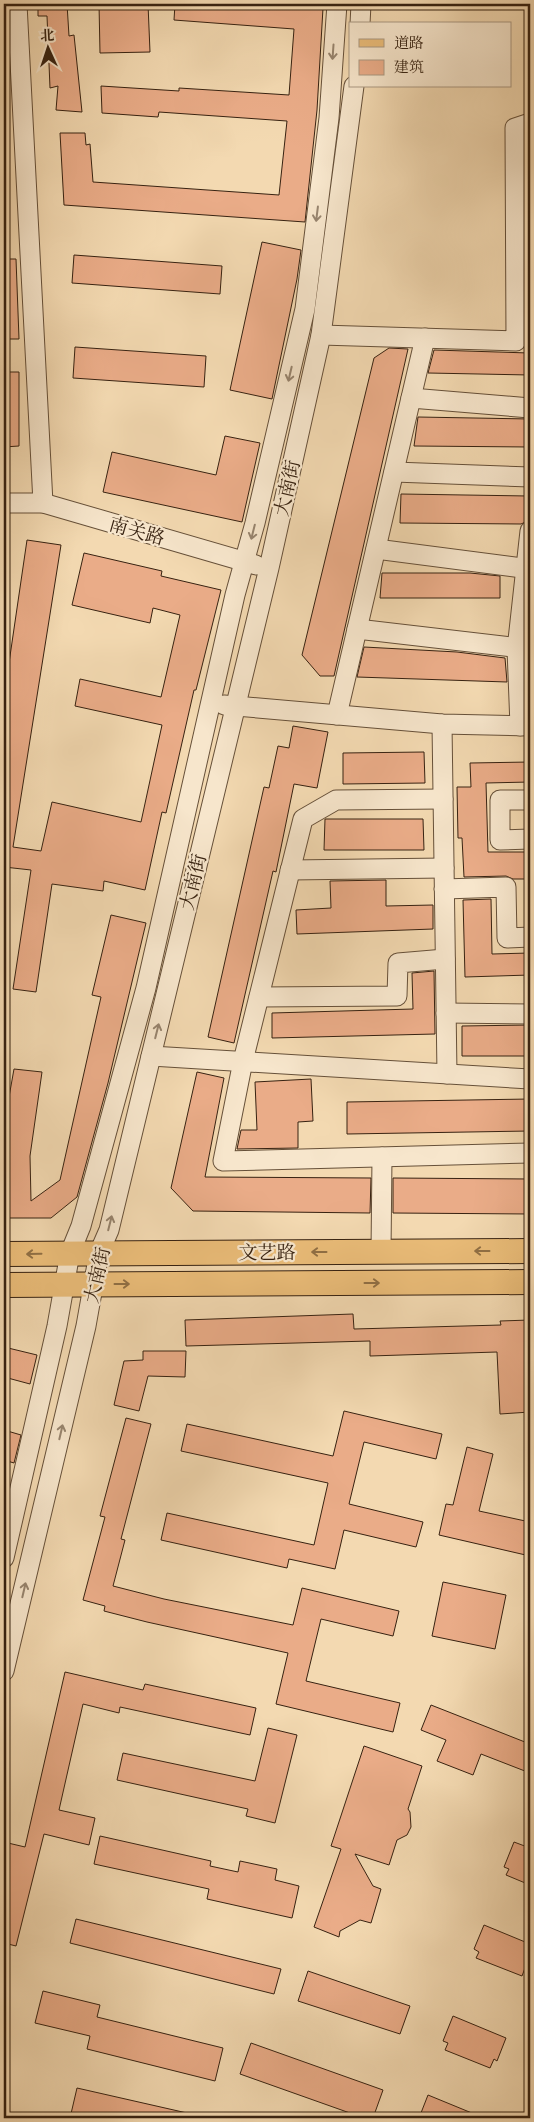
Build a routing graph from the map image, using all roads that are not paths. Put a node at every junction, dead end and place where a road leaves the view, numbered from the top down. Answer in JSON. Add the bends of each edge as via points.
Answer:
{"nodes":[{"id":1,"x":17,"y":4,"type":"edge"},
{"id":2,"x":337,"y":4,"type":"edge"},
{"id":3,"x":361,"y":4,"type":"edge"},
{"id":4,"x":360,"y":22,"type":"edge"},
{"id":5,"x":354,"y":88,"type":"edge"},
{"id":6,"x":530,"y":122,"type":"edge"},
{"id":7,"x":523,"y":172,"type":"edge"},
{"id":8,"x":523,"y":258,"type":"edge"},
{"id":9,"x":321,"y":335,"type":"junction"},
{"id":10,"x":426,"y":338,"type":"junction"},
{"id":11,"x":523,"y":341,"type":"edge"},
{"id":12,"x":412,"y":398,"type":"junction"},
{"id":13,"x":530,"y":408,"type":"edge"},
{"id":14,"x":394,"y":472,"type":"junction"},
{"id":15,"x":530,"y":477,"type":"edge"},
{"id":16,"x":4,"y":503,"type":"edge"},
{"id":17,"x":43,"y":504,"type":"junction"},
{"id":18,"x":530,"y":531,"type":"edge"},
{"id":19,"x":376,"y":549,"type":"junction"},
{"id":20,"x":246,"y":562,"type":"junction"},
{"id":21,"x":269,"y":568,"type":"junction"},
{"id":22,"x":528,"y":569,"type":"edge"},
{"id":23,"x":357,"y":629,"type":"junction"},
{"id":24,"x":524,"y":649,"type":"edge"},
{"id":25,"x":211,"y":702,"type":"junction"},
{"id":26,"x":236,"y":707,"type":"junction"},
{"id":27,"x":337,"y":715,"type":"junction"},
{"id":28,"x":442,"y":724,"type":"junction"},
{"id":29,"x":525,"y":726,"type":"edge"},
{"id":30,"x":443,"y":799,"type":"junction"},
{"id":31,"x":530,"y":800,"type":"edge"},
{"id":32,"x":530,"y":839,"type":"edge"},
{"id":33,"x":444,"y":868,"type":"junction"},
{"id":34,"x":290,"y":870,"type":"junction"},
{"id":35,"x":444,"y":889,"type":"junction"},
{"id":36,"x":530,"y":937,"type":"edge"},
{"id":37,"x":445,"y":958,"type":"junction"},
{"id":38,"x":259,"y":997,"type":"junction"},
{"id":39,"x":446,"y":1013,"type":"junction"},
{"id":40,"x":530,"y":1014,"type":"edge"},
{"id":41,"x":151,"y":1056,"type":"junction"},
{"id":42,"x":243,"y":1061,"type":"junction"},
{"id":43,"x":447,"y":1074,"type":"junction"},
{"id":44,"x":530,"y":1079,"type":"edge"},
{"id":45,"x":530,"y":1152,"type":"edge"},
{"id":46,"x":382,"y":1157,"type":"junction"},
{"id":47,"x":530,"y":1251,"type":"edge"},
{"id":48,"x":381,"y":1252,"type":"junction"},
{"id":49,"x":70,"y":1253,"type":"junction"},
{"id":50,"x":99,"y":1253,"type":"junction"},
{"id":51,"x":4,"y":1254,"type":"edge"},
{"id":52,"x":530,"y":1282,"type":"edge"},
{"id":53,"x":64,"y":1284,"type":"junction"},
{"id":54,"x":93,"y":1284,"type":"junction"},
{"id":55,"x":4,"y":1285,"type":"edge"},
{"id":56,"x":4,"y":1558,"type":"edge"},
{"id":57,"x":4,"y":1671,"type":"edge"}],
"edges":[{"from":1,"to":17,"type":"street"},
{"from":2,"to":20,"type":"street","name":"大南街","one_way":true,"via":[[329,118],[305,309]]},
{"from":3,"to":4,"type":"street"},
{"from":5,"to":9,"type":"street","name":"大南街"},
{"from":6,"to":7,"type":"street","via":[[515,128]]},
{"from":7,"to":8,"type":"street"},
{"from":8,"to":11,"type":"street"},
{"from":9,"to":10,"type":"street"},
{"from":9,"to":21,"type":"street","name":"大南街"},
{"from":10,"to":11,"type":"street"},
{"from":10,"to":12,"type":"street"},
{"from":12,"to":13,"type":"street"},
{"from":12,"to":14,"type":"street"},
{"from":14,"to":15,"type":"street"},
{"from":14,"to":19,"type":"street"},
{"from":16,"to":17,"type":"street","name":"南关路"},
{"from":17,"to":20,"type":"street","name":"南关路"},
{"from":18,"to":22,"type":"street"},
{"from":19,"to":22,"type":"street"},
{"from":19,"to":23,"type":"street"},
{"from":20,"to":21,"type":"street","name":"南关路"},
{"from":20,"to":25,"type":"street","name":"大南街","via":[[235,595]]},
{"from":21,"to":26,"type":"street","name":"大南街"},
{"from":22,"to":24,"type":"street"},
{"from":23,"to":24,"type":"street"},
{"from":23,"to":27,"type":"street"},
{"from":24,"to":29,"type":"street"},
{"from":25,"to":26,"type":"street"},
{"from":25,"to":49,"type":"street","name":"大南街","via":[[146,988],[81,1226]]},
{"from":26,"to":27,"type":"street"},
{"from":41,"to":26,"type":"street","name":"大南街","one_way":true},
{"from":27,"to":28,"type":"street"},
{"from":28,"to":29,"type":"street"},
{"from":28,"to":30,"type":"street"},
{"from":30,"to":33,"type":"street"},
{"from":30,"to":34,"type":"street","via":[[336,800],[303,819]]},
{"from":31,"to":32,"type":"street","via":[[500,800],[500,840]]},
{"from":33,"to":34,"type":"street"},
{"from":33,"to":35,"type":"street"},
{"from":34,"to":38,"type":"street"},
{"from":35,"to":36,"type":"street","via":[[506,887],[507,938]]},
{"from":35,"to":37,"type":"street"},
{"from":37,"to":38,"type":"street","via":[[398,963],[396,996]]},
{"from":37,"to":39,"type":"street"},
{"from":38,"to":42,"type":"street"},
{"from":39,"to":40,"type":"street"},
{"from":39,"to":43,"type":"street"},
{"from":41,"to":42,"type":"street"},
{"from":50,"to":41,"type":"street","name":"大南街","one_way":true,"via":[[109,1230]]},
{"from":42,"to":43,"type":"street"},
{"from":42,"to":46,"type":"street","via":[[223,1161]]},
{"from":43,"to":44,"type":"street"},
{"from":45,"to":46,"type":"street"},
{"from":46,"to":48,"type":"street"},
{"from":47,"to":48,"type":"main road","name":"文艺路","one_way":true},
{"from":48,"to":50,"type":"main road","name":"文艺路","one_way":true},
{"from":49,"to":50,"type":"main road","name":"文艺路"},
{"from":49,"to":51,"type":"main road","name":"文艺路","one_way":true},
{"from":49,"to":53,"type":"street","name":"大南街"},
{"from":50,"to":54,"type":"street","name":"大南街"},
{"from":54,"to":52,"type":"main road","name":"文艺路","one_way":true},
{"from":53,"to":54,"type":"main road","name":"文艺路"},
{"from":53,"to":55,"type":"main road","name":"文艺路"},
{"from":53,"to":56,"type":"street","name":"大南街"},
{"from":57,"to":54,"type":"street","name":"大南街","one_way":true,"via":[[86,1326]]}]}
